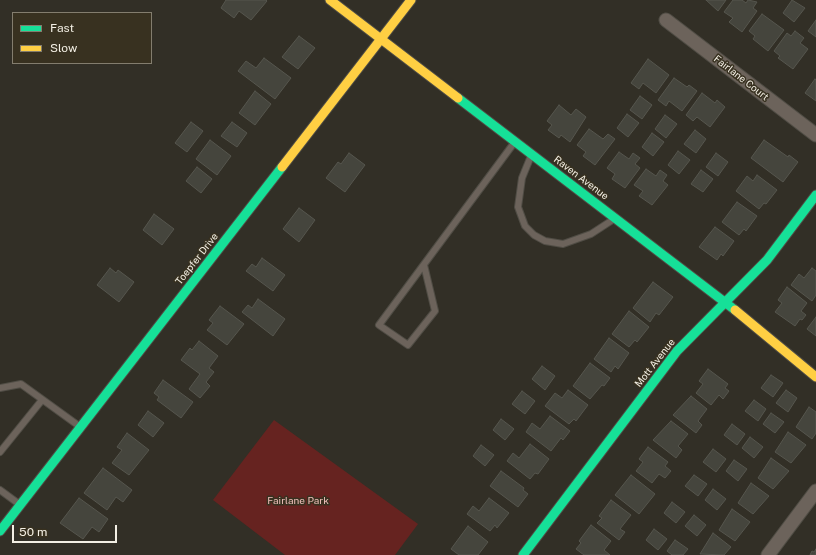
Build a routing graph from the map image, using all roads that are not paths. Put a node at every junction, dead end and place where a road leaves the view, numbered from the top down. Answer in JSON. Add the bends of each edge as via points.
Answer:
{"nodes":[{"id":1,"x":330,"y":0,"type":"edge"},
{"id":2,"x":411,"y":0,"type":"edge"},
{"id":3,"x":666,"y":20,"type":"dead end"},
{"id":4,"x":380,"y":39,"type":"junction"},
{"id":5,"x":816,"y":135,"type":"edge"},
{"id":6,"x":515,"y":141,"type":"junction"},
{"id":7,"x":532,"y":154,"type":"junction"},
{"id":8,"x":816,"y":194,"type":"edge"},
{"id":9,"x":615,"y":218,"type":"junction"},
{"id":10,"x":424,"y":265,"type":"junction"},
{"id":11,"x":726,"y":302,"type":"junction"},
{"id":12,"x":816,"y":377,"type":"edge"},
{"id":13,"x":0,"y":388,"type":"edge"},
{"id":14,"x":42,"y":400,"type":"junction"},
{"id":15,"x":80,"y":427,"type":"junction"},
{"id":16,"x":0,"y":452,"type":"edge"},
{"id":17,"x":0,"y":490,"type":"edge"},
{"id":18,"x":816,"y":491,"type":"edge"},
{"id":19,"x":20,"y":505,"type":"junction"},
{"id":20,"x":0,"y":531,"type":"edge"},
{"id":21,"x":523,"y":555,"type":"edge"},
{"id":22,"x":768,"y":555,"type":"edge"}],
"edges":[{"from":1,"to":4,"type":"street","name":"Raven Avenue"},
{"from":2,"to":4,"type":"street","name":"Toepfer Drive"},
{"from":3,"to":5,"type":"street","name":"Fairlane Court"},
{"from":4,"to":6,"type":"street","name":"Raven Avenue"},
{"from":4,"to":15,"type":"street","name":"Toepfer Drive"},
{"from":6,"to":7,"type":"street","name":"Raven Avenue"},
{"from":6,"to":10,"type":"lane"},
{"from":7,"to":9,"type":"street","name":"Raven Avenue"},
{"from":7,"to":9,"type":"lane","via":[[522,178],[518,207],[525,226],[534,235],[545,241],[563,244],[591,234]]},
{"from":8,"to":11,"type":"street","name":"Mott Avenue","via":[[767,260]]},
{"from":9,"to":11,"type":"street","name":"Raven Avenue"},
{"from":10,"to":10,"type":"lane","via":[[379,325],[408,345],[435,311]]},
{"from":11,"to":12,"type":"street","name":"Raven Avenue"},
{"from":11,"to":21,"type":"street","name":"Mott Avenue","via":[[677,351]]},
{"from":13,"to":14,"type":"lane","via":[[21,384]]},
{"from":14,"to":15,"type":"lane"},
{"from":14,"to":16,"type":"lane"},
{"from":15,"to":19,"type":"street","name":"Toepfer Drive"},
{"from":17,"to":19,"type":"lane"},
{"from":18,"to":22,"type":"street"},
{"from":19,"to":20,"type":"street","name":"Toepfer Drive"}]}
